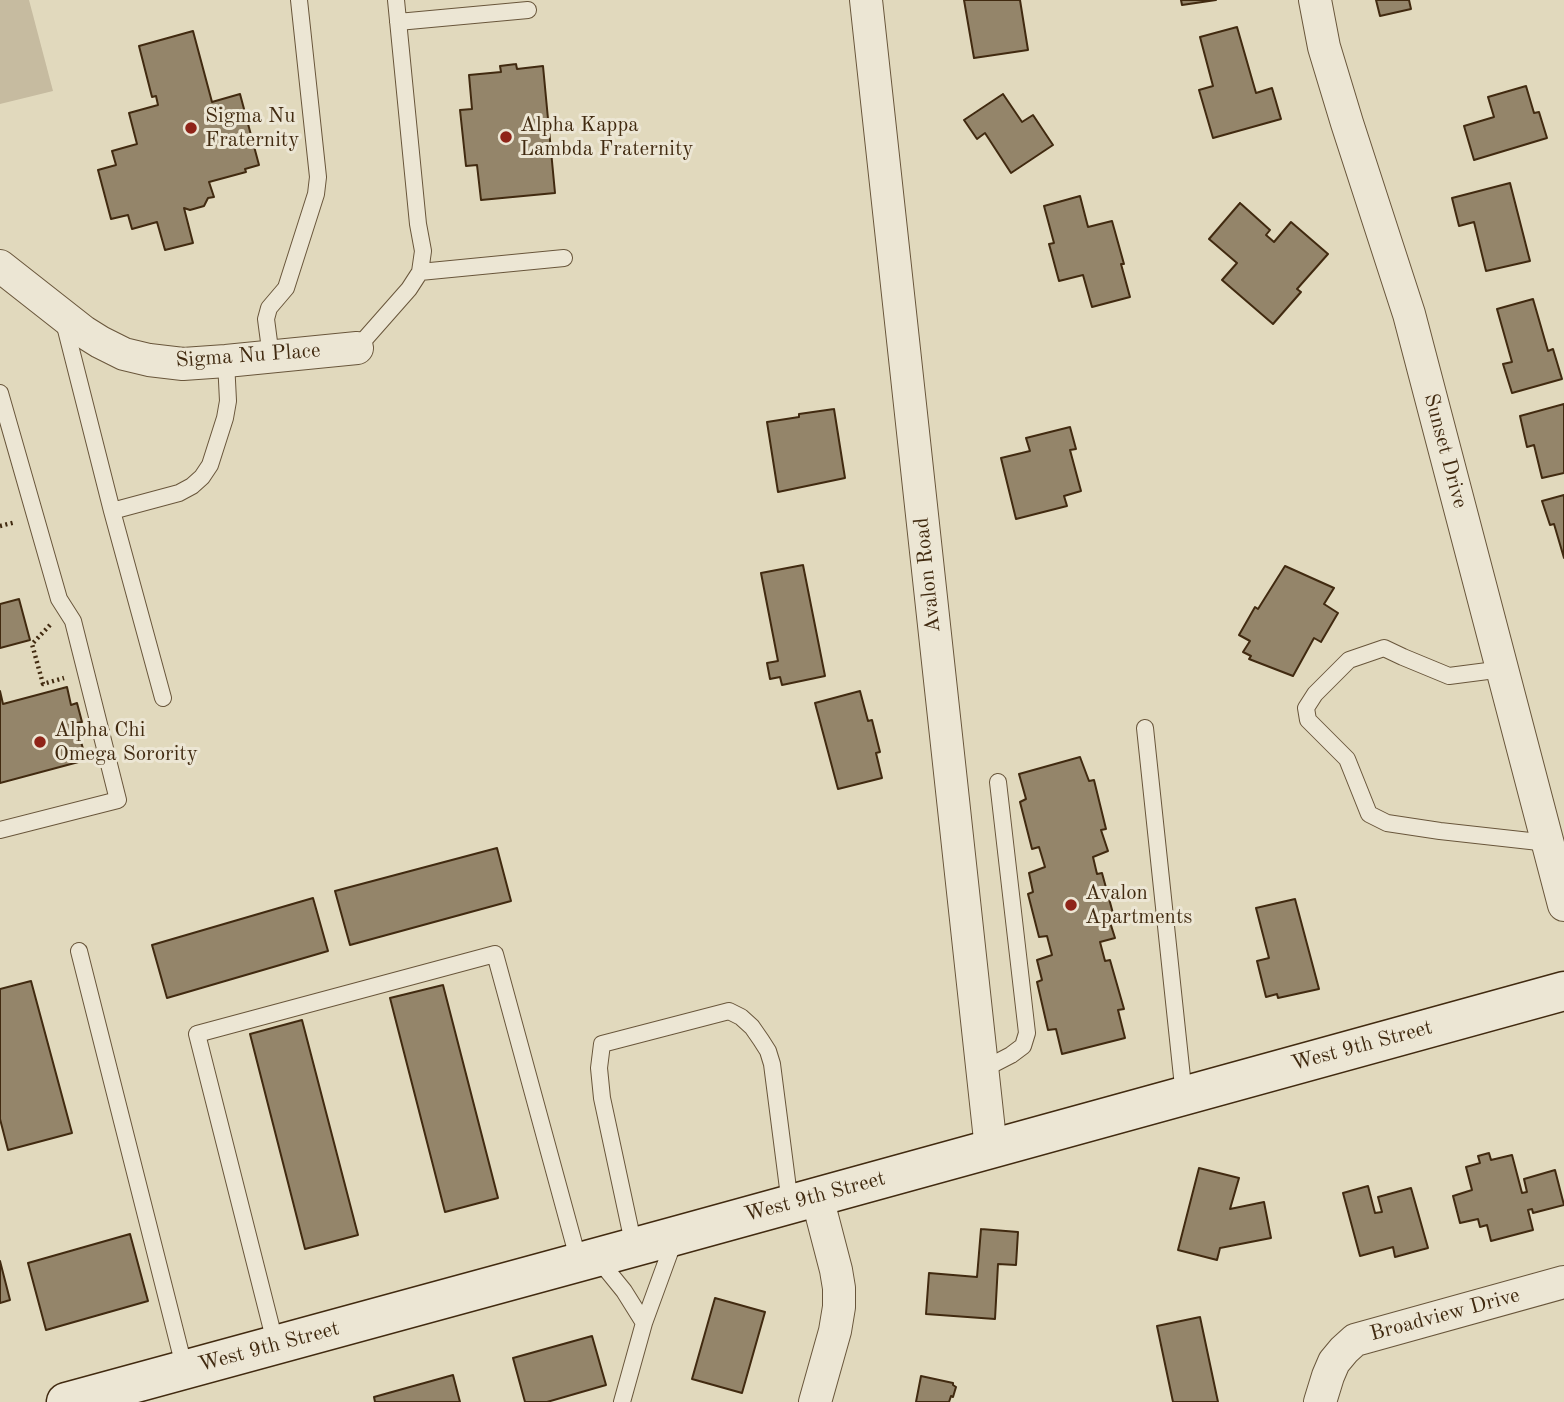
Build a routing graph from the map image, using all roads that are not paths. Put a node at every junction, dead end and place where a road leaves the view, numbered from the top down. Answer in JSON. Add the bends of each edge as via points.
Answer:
{"nodes":[{"id":1,"x":299,"y":0,"type":"edge"},
{"id":2,"x":396,"y":0,"type":"edge"},
{"id":3,"x":866,"y":0,"type":"edge"},
{"id":4,"x":1315,"y":0,"type":"edge"},
{"id":5,"x":528,"y":10,"type":"dead end"},
{"id":6,"x":398,"y":22,"type":"junction"},
{"id":7,"x":564,"y":257,"type":"dead end"},
{"id":8,"x":0,"y":266,"type":"edge"},
{"id":9,"x":420,"y":272,"type":"junction"},
{"id":10,"x":62,"y":315,"type":"junction"},
{"id":11,"x":357,"y":348,"type":"joint"},
{"id":12,"x":271,"y":357,"type":"junction"},
{"id":13,"x":226,"y":361,"type":"junction"},
{"id":14,"x":0,"y":393,"type":"edge"},
{"id":15,"x":112,"y":512,"type":"junction"},
{"id":16,"x":1503,"y":669,"type":"junction"},
{"id":17,"x":163,"y":698,"type":"dead end"},
{"id":18,"x":1145,"y":727,"type":"dead end"},
{"id":19,"x":999,"y":782,"type":"dead end"},
{"id":20,"x":0,"y":831,"type":"edge"},
{"id":21,"x":1548,"y":843,"type":"junction"},
{"id":22,"x":1564,"y":905,"type":"edge"},
{"id":23,"x":79,"y":951,"type":"dead end"},
{"id":24,"x":1564,"y":990,"type":"edge"},
{"id":25,"x":982,"y":1070,"type":"junction"},
{"id":26,"x":1184,"y":1096,"type":"junction"},
{"id":27,"x":991,"y":1149,"type":"junction"},
{"id":28,"x":804,"y":1200,"type":"junction"},
{"id":29,"x":675,"y":1236,"type":"junction"},
{"id":30,"x":634,"y":1247,"type":"junction"},
{"id":31,"x":588,"y":1260,"type":"junction"},
{"id":32,"x":1564,"y":1282,"type":"edge"},
{"id":33,"x":644,"y":1323,"type":"junction"},
{"id":34,"x":276,"y":1346,"type":"junction"},
{"id":35,"x":185,"y":1370,"type":"junction"},
{"id":36,"x":66,"y":1402,"type":"edge"},
{"id":37,"x":622,"y":1402,"type":"edge"},
{"id":38,"x":816,"y":1402,"type":"edge"},
{"id":39,"x":1320,"y":1402,"type":"edge"}],
"edges":[{"from":1,"to":12,"type":"lane","via":[[318,177],[286,288],[266,319]]},
{"from":2,"to":6,"type":"lane"},
{"from":3,"to":25,"type":"street","name":"Avalon Road"},
{"from":4,"to":16,"type":"street","name":"Sunset Drive","via":[[1328,60],[1409,314]]},
{"from":5,"to":6,"type":"lane"},
{"from":6,"to":9,"type":"lane","via":[[423,251]]},
{"from":7,"to":9,"type":"lane"},
{"from":8,"to":10,"type":"street","name":"Sigma Nu Place"},
{"from":9,"to":11,"type":"lane"},
{"from":10,"to":13,"type":"street","name":"Sigma Nu Place","via":[[124,354],[183,363]]},
{"from":10,"to":15,"type":"lane"},
{"from":11,"to":12,"type":"street","name":"Sigma Nu Place"},
{"from":12,"to":13,"type":"street","name":"Sigma Nu Place"},
{"from":13,"to":15,"type":"lane","via":[[225,418],[202,477],[179,493]]},
{"from":14,"to":20,"type":"lane","via":[[59,598],[73,621],[118,800]]},
{"from":15,"to":17,"type":"lane"},
{"from":16,"to":21,"type":"street","name":"Sunset Drive"},
{"from":16,"to":21,"type":"lane","via":[[1449,676],[1384,648],[1349,660],[1315,694],[1306,708],[1308,720],[1346,759],[1369,814],[1378,819]]},
{"from":18,"to":26,"type":"lane"},
{"from":19,"to":25,"type":"lane","via":[[1027,1033],[1023,1046]]},
{"from":21,"to":22,"type":"street","name":"Sunset Drive"},
{"from":23,"to":35,"type":"lane"},
{"from":24,"to":26,"type":"main road","name":"West 9th Street"},
{"from":25,"to":27,"type":"street","name":"Avalon Road"},
{"from":26,"to":27,"type":"main road","name":"West 9th Street"},
{"from":27,"to":28,"type":"main road","name":"West 9th Street"},
{"from":28,"to":29,"type":"main road","name":"West 9th Street"},
{"from":28,"to":30,"type":"lane","via":[[768,1051],[741,1017],[729,1011],[602,1044],[601,1098]]},
{"from":28,"to":38,"type":"street","via":[[836,1270],[839,1288],[835,1331]]},
{"from":29,"to":30,"type":"main road","name":"West 9th Street"},
{"from":29,"to":33,"type":"lane"},
{"from":30,"to":31,"type":"main road","name":"West 9th Street"},
{"from":31,"to":33,"type":"lane","via":[[624,1291]]},
{"from":31,"to":34,"type":"main road","name":"West 9th Street"},
{"from":31,"to":34,"type":"lane","via":[[495,954],[197,1034]]},
{"from":32,"to":39,"type":"street","name":"Broadview Drive","via":[[1355,1340],[1334,1362]]},
{"from":33,"to":37,"type":"lane"},
{"from":34,"to":35,"type":"main road","name":"West 9th Street"},
{"from":35,"to":36,"type":"main road","name":"West 9th Street"}]}
